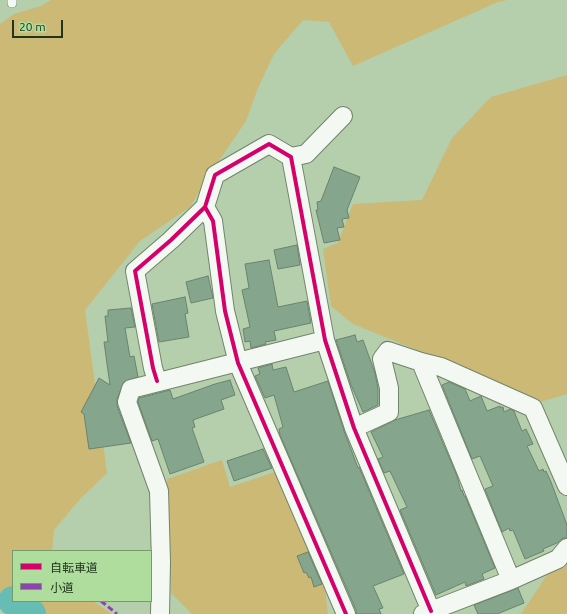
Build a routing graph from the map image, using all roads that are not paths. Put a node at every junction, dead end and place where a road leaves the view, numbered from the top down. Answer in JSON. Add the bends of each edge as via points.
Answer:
{"nodes":[{"id":1,"x":343,"y":116,"type":"dead end"},
{"id":2,"x":291,"y":157,"type":"junction"},
{"id":3,"x":205,"y":207,"type":"junction"},
{"id":4,"x":325,"y":340,"type":"junction"},
{"id":5,"x":421,"y":362,"type":"junction"},
{"id":6,"x":238,"y":363,"type":"junction"},
{"id":7,"x":157,"y":381,"type":"junction"},
{"id":8,"x":354,"y":428,"type":"junction"},
{"id":9,"x":567,"y":486,"type":"edge"},
{"id":10,"x":567,"y":548,"type":"edge"},
{"id":11,"x":511,"y":580,"type":"junction"},
{"id":12,"x":427,"y":612,"type":"edge"},
{"id":13,"x":160,"y":614,"type":"edge"},
{"id":14,"x":346,"y":614,"type":"edge"}],
"edges":[{"from":1,"to":2,"type":"street","via":[[306,154]]},
{"from":2,"to":3,"type":"street","via":[[268,144],[214,175]]},
{"from":2,"to":4,"type":"street"},
{"from":3,"to":6,"type":"street","via":[[213,221],[225,311]]},
{"from":3,"to":7,"type":"street","via":[[135,271]]},
{"from":4,"to":6,"type":"street"},
{"from":4,"to":8,"type":"street"},
{"from":5,"to":8,"type":"street","via":[[388,352],[382,359],[389,388],[389,412]]},
{"from":5,"to":9,"type":"street","via":[[441,367],[533,408]]},
{"from":5,"to":11,"type":"street"},
{"from":6,"to":7,"type":"street"},
{"from":6,"to":14,"type":"street"},
{"from":7,"to":13,"type":"street","via":[[131,389],[127,402],[159,491]]},
{"from":8,"to":12,"type":"street"},
{"from":10,"to":11,"type":"street","via":[[558,559]]},
{"from":11,"to":12,"type":"street"}]}
